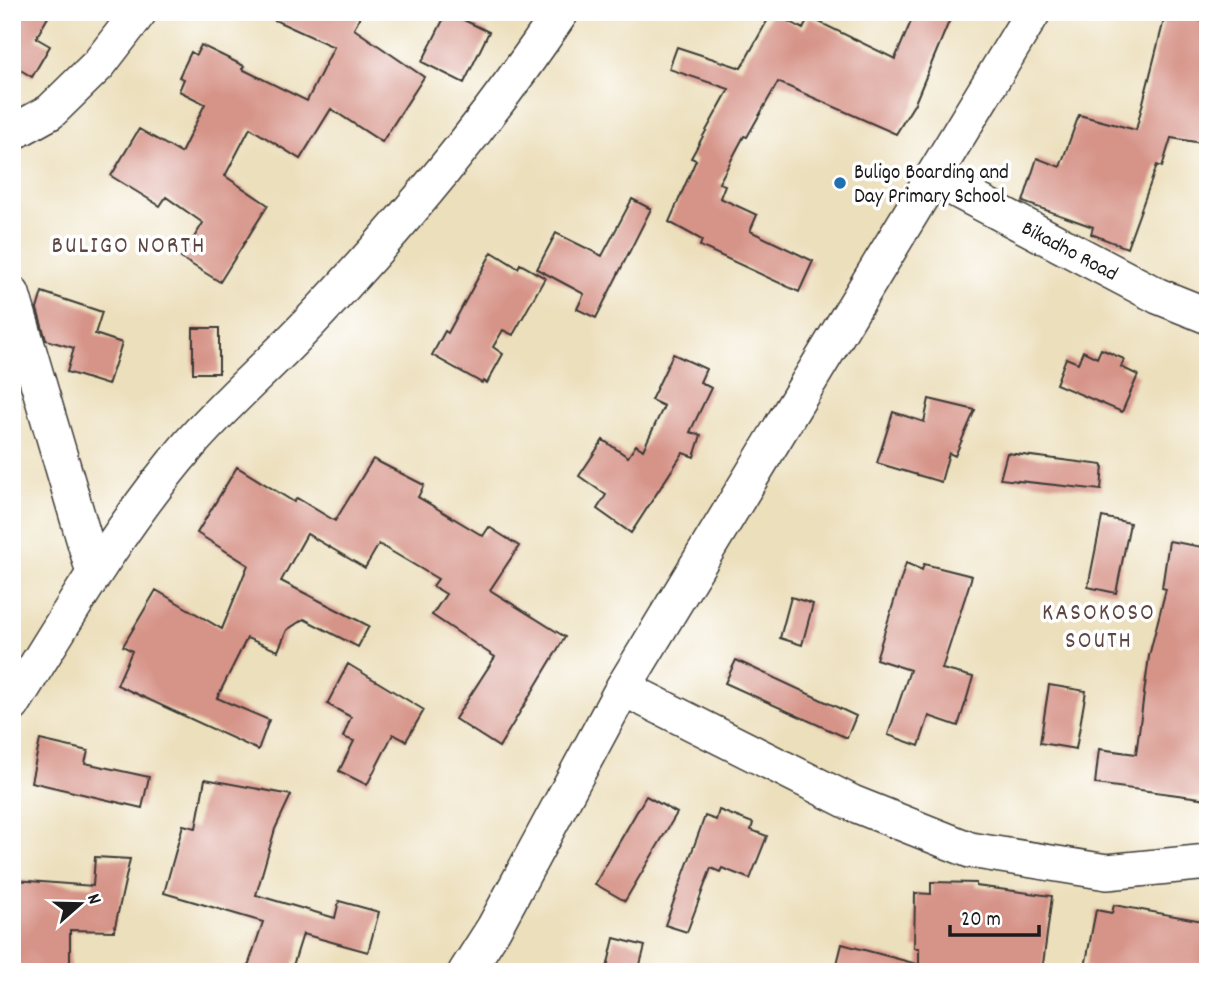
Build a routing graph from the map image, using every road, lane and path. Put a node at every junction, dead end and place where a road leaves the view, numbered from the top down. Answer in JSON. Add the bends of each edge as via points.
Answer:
{"nodes":[{"id":1,"x":139,"y":12,"type":"edge"},
{"id":2,"x":561,"y":12,"type":"edge"},
{"id":3,"x":1033,"y":12,"type":"edge"},
{"id":4,"x":12,"y":133,"type":"edge"},
{"id":5,"x":934,"y":178,"type":"junction"},
{"id":6,"x":12,"y":294,"type":"edge"},
{"id":7,"x":1208,"y":316,"type":"edge"},
{"id":8,"x":94,"y":573,"type":"junction"},
{"id":9,"x":623,"y":688,"type":"junction"},
{"id":10,"x":12,"y":705,"type":"edge"},
{"id":11,"x":1208,"y":862,"type":"edge"},
{"id":12,"x":466,"y":972,"type":"edge"}],
"edges":[{"from":1,"to":4,"type":"street","via":[[99,64],[50,112]]},
{"from":2,"to":8,"type":"street","via":[[503,99],[430,191],[188,446]]},
{"from":3,"to":5,"type":"street"},
{"from":5,"to":7,"type":"street","name":"Bikadho Road","via":[[1158,296]]},
{"from":5,"to":9,"type":"street"},
{"from":6,"to":8,"type":"street"},
{"from":8,"to":10,"type":"street"},
{"from":9,"to":11,"type":"street","via":[[852,803],[970,850],[1107,872]]},
{"from":9,"to":12,"type":"street","via":[[495,928]]}]}
